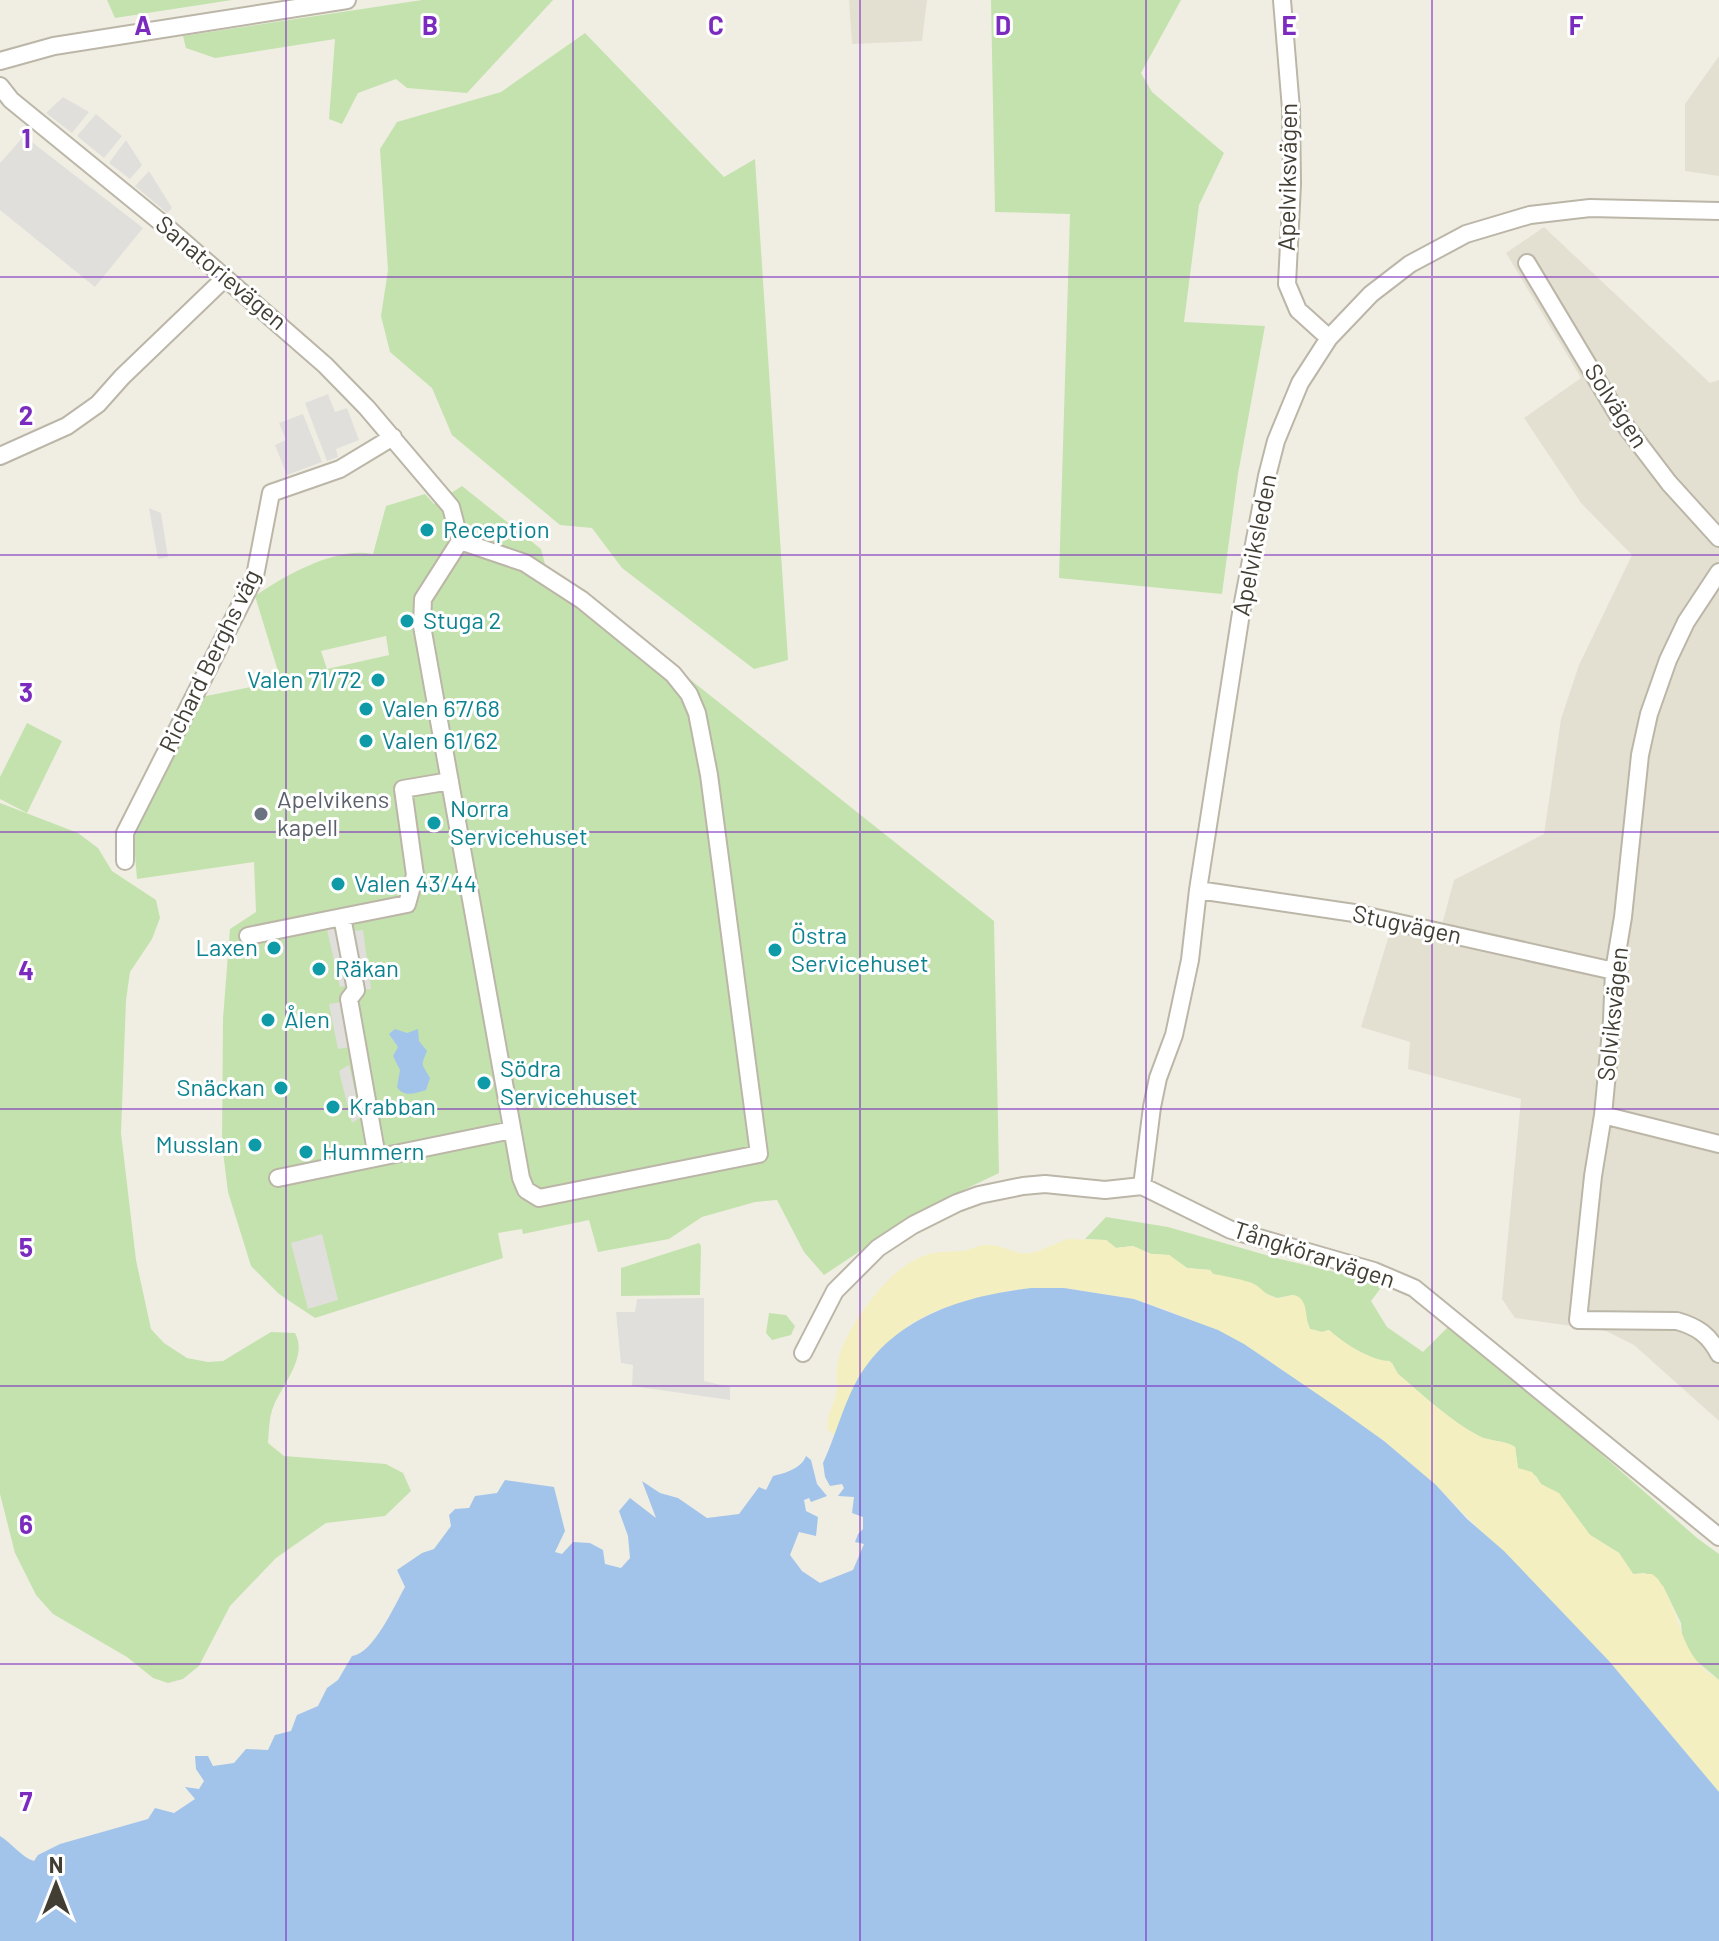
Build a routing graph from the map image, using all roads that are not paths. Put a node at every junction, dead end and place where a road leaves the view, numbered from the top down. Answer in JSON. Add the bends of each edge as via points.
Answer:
{"nodes":[{"id":1,"x":347,"y":0,"type":"edge"},
{"id":2,"x":1282,"y":0,"type":"edge"},
{"id":3,"x":0,"y":61,"type":"edge"},
{"id":4,"x":0,"y":86,"type":"edge"},
{"id":5,"x":1719,"y":211,"type":"edge"},
{"id":6,"x":1527,"y":263,"type":"dead end"},
{"id":7,"x":225,"y":278,"type":"junction"},
{"id":8,"x":1329,"y":338,"type":"junction"},
{"id":9,"x":393,"y":437,"type":"junction"},
{"id":10,"x":0,"y":456,"type":"edge"},
{"id":11,"x":1719,"y":538,"type":"edge"},
{"id":12,"x":460,"y":541,"type":"junction"},
{"id":13,"x":1719,"y":572,"type":"edge"},
{"id":14,"x":450,"y":781,"type":"junction"},
{"id":15,"x":125,"y":861,"type":"dead end"},
{"id":16,"x":1198,"y":890,"type":"junction"},
{"id":17,"x":342,"y":917,"type":"junction"},
{"id":18,"x":248,"y":936,"type":"dead end"},
{"id":19,"x":1614,"y":971,"type":"junction"},
{"id":20,"x":1603,"y":1115,"type":"junction"},
{"id":21,"x":512,"y":1130,"type":"junction"},
{"id":22,"x":1719,"y":1144,"type":"edge"},
{"id":23,"x":377,"y":1157,"type":"junction"},
{"id":24,"x":278,"y":1178,"type":"dead end"},
{"id":25,"x":1142,"y":1186,"type":"junction"},
{"id":26,"x":803,"y":1353,"type":"dead end"},
{"id":27,"x":1719,"y":1354,"type":"edge"},
{"id":28,"x":1719,"y":1537,"type":"edge"}],
"edges":[{"from":1,"to":3,"type":"street","via":[[54,46]]},
{"from":2,"to":8,"type":"street","name":"Apelviksvägen","via":[[1291,109],[1287,284],[1298,310]]},
{"from":4,"to":7,"type":"street","name":"Sanatorievägen"},
{"from":5,"to":8,"type":"street","name":"Apelviksleden","via":[[1590,208],[1487,226],[1410,264],[1371,294]]},
{"from":6,"to":11,"type":"street","name":"Solvägen","via":[[1621,420]]},
{"from":7,"to":9,"type":"street","name":"Sanatorievägen","via":[[315,355]]},
{"from":7,"to":10,"type":"street","via":[[85,415]]},
{"from":8,"to":16,"type":"street","name":"Apelviksleden","via":[[1288,409],[1267,476]]},
{"from":9,"to":12,"type":"street","name":"Sanatorievägen","via":[[451,507]]},
{"from":9,"to":15,"type":"street","name":"Richard Berghs väg","via":[[340,469],[271,493],[255,576],[125,833]]},
{"from":12,"to":14,"type":"street","via":[[423,599],[422,626]]},
{"from":12,"to":21,"type":"street","via":[[525,563],[582,600],[673,674],[689,694],[709,775],[759,1154],[539,1198],[526,1190],[521,1178]]},
{"from":13,"to":19,"type":"street","name":"Solviksvägen","via":[[1686,622],[1649,714]]},
{"from":14,"to":17,"type":"street","via":[[403,789],[415,875],[407,904]]},
{"from":14,"to":21,"type":"street"},
{"from":16,"to":19,"type":"street","name":"Stugvägen","via":[[1354,913]]},
{"from":16,"to":25,"type":"street","name":"Apelviksleden","via":[[1190,960],[1174,1035],[1158,1078]]},
{"from":17,"to":18,"type":"street"},
{"from":17,"to":23,"type":"street","via":[[356,990],[349,999]]},
{"from":19,"to":20,"type":"street","name":"Solviksvägen"},
{"from":20,"to":22,"type":"street"},
{"from":20,"to":27,"type":"street","name":"Solviksvägen","via":[[1578,1320],[1677,1321],[1710,1337]]},
{"from":21,"to":23,"type":"street"},
{"from":23,"to":24,"type":"street"},
{"from":25,"to":26,"type":"street","via":[[1023,1186],[979,1195],[935,1213],[878,1248],[848,1276]]},
{"from":25,"to":28,"type":"street","name":"Tångkörarvägen","via":[[1231,1230],[1374,1271],[1414,1288]]}]}
